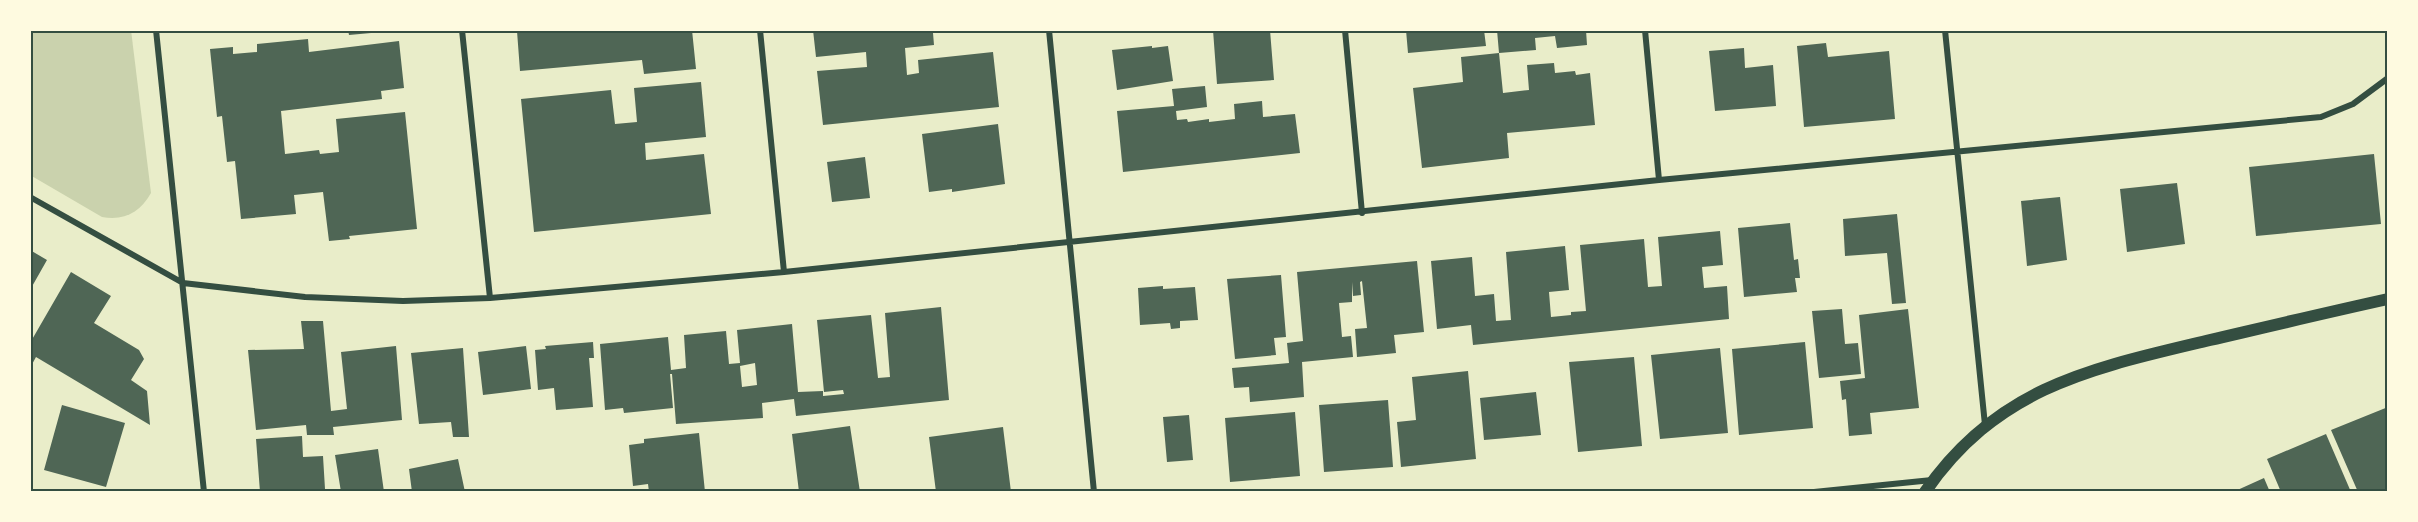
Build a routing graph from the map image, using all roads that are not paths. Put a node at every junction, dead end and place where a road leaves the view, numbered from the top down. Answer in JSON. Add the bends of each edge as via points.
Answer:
{"nodes":[{"id":1,"x":156,"y":30,"type":"edge"},
{"id":2,"x":462,"y":30,"type":"edge"},
{"id":3,"x":760,"y":30,"type":"edge"},
{"id":4,"x":1049,"y":30,"type":"edge"},
{"id":5,"x":1345,"y":30,"type":"edge"},
{"id":6,"x":1645,"y":30,"type":"edge"},
{"id":7,"x":1945,"y":30,"type":"edge"},
{"id":8,"x":2388,"y":78,"type":"edge"},
{"id":9,"x":1958,"y":152,"type":"junction"},
{"id":10,"x":1659,"y":180,"type":"junction"},
{"id":11,"x":30,"y":197,"type":"edge"},
{"id":12,"x":1362,"y":213,"type":"junction"},
{"id":13,"x":1070,"y":241,"type":"junction"},
{"id":14,"x":784,"y":272,"type":"junction"},
{"id":15,"x":183,"y":283,"type":"junction"},
{"id":16,"x":490,"y":298,"type":"junction"},
{"id":17,"x":2388,"y":298,"type":"edge"},
{"id":18,"x":1985,"y":425,"type":"junction"},
{"id":19,"x":1933,"y":480,"type":"junction"},
{"id":20,"x":204,"y":492,"type":"edge"},
{"id":21,"x":1094,"y":492,"type":"edge"},
{"id":22,"x":1814,"y":492,"type":"edge"},
{"id":23,"x":1924,"y":492,"type":"edge"}],
"edges":[{"from":1,"to":15,"type":"street"},
{"from":2,"to":16,"type":"street"},
{"from":3,"to":14,"type":"street"},
{"from":4,"to":13,"type":"street"},
{"from":5,"to":12,"type":"street"},
{"from":6,"to":10,"type":"street"},
{"from":7,"to":9,"type":"street"},
{"from":8,"to":9,"type":"street","via":[[2353,104],[2321,117]]},
{"from":9,"to":10,"type":"street"},
{"from":9,"to":18,"type":"street"},
{"from":10,"to":12,"type":"street"},
{"from":11,"to":15,"type":"street"},
{"from":12,"to":13,"type":"street"},
{"from":13,"to":14,"type":"street"},
{"from":13,"to":21,"type":"street"},
{"from":14,"to":16,"type":"street"},
{"from":15,"to":16,"type":"street","via":[[305,297],[403,301]]},
{"from":15,"to":20,"type":"street"},
{"from":17,"to":18,"type":"main road","via":[[2076,375],[2027,398]]},
{"from":18,"to":19,"type":"main road"},
{"from":19,"to":22,"type":"street"},
{"from":19,"to":23,"type":"main road"}]}
